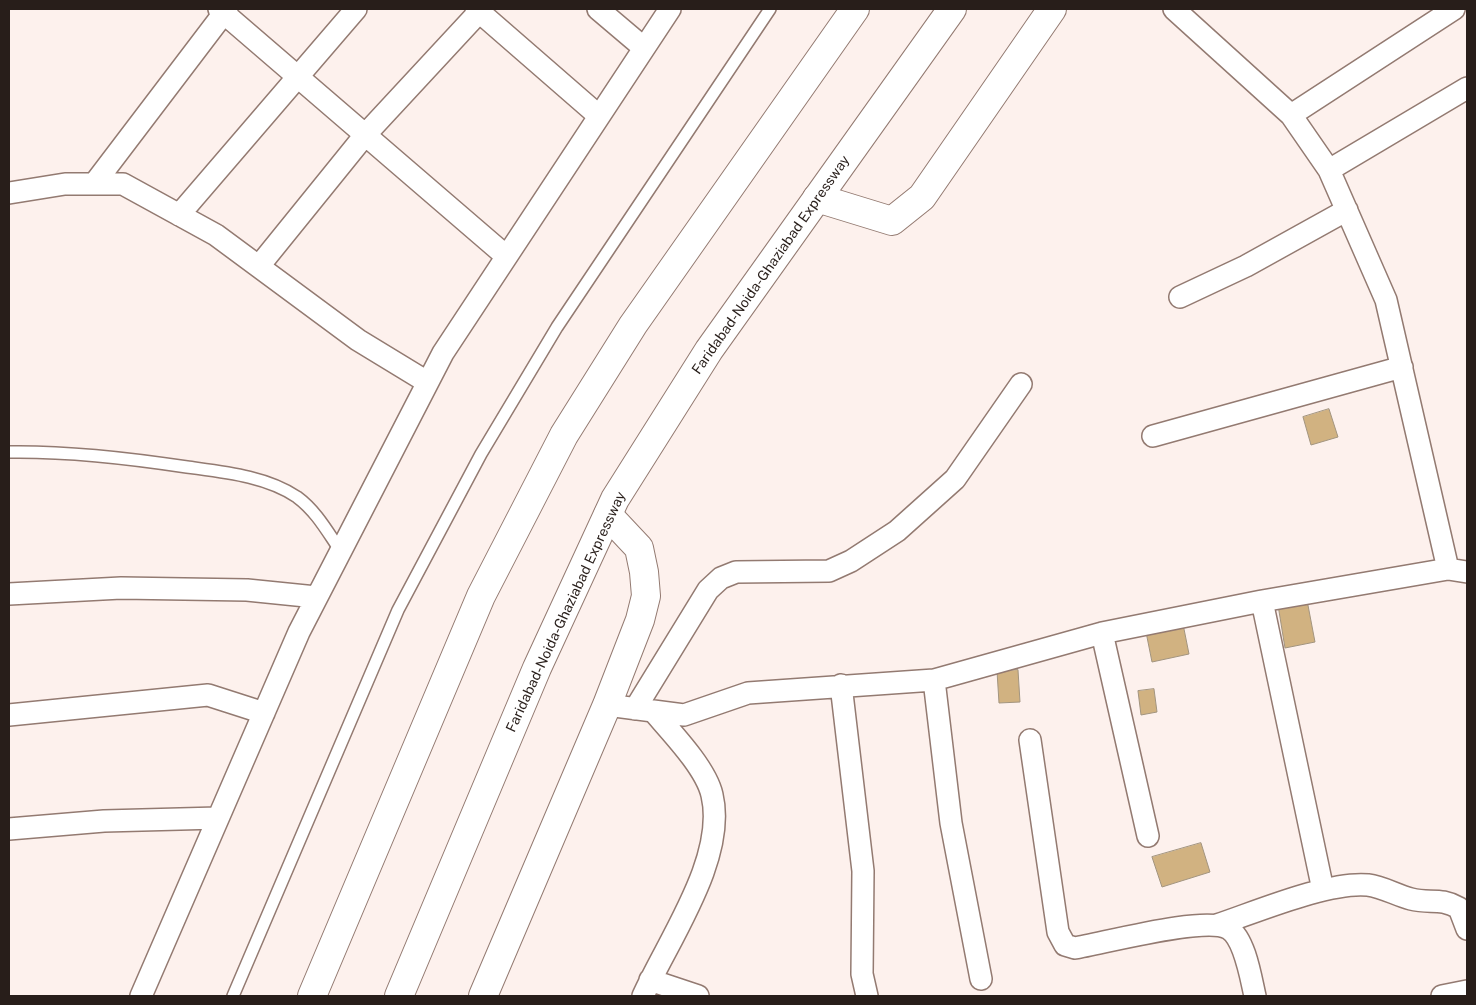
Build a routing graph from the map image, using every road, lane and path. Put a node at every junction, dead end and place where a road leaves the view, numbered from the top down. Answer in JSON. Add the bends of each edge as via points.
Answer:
{"nodes":[{"id":1,"x":356,"y":9,"type":"edge"},
{"id":2,"x":598,"y":9,"type":"edge"},
{"id":3,"x":670,"y":9,"type":"edge"},
{"id":4,"x":770,"y":9,"type":"edge"},
{"id":5,"x":855,"y":9,"type":"edge"},
{"id":6,"x":952,"y":9,"type":"edge"},
{"id":7,"x":1052,"y":9,"type":"edge"},
{"id":8,"x":1174,"y":9,"type":"edge"},
{"id":9,"x":1454,"y":9,"type":"edge"},
{"id":10,"x":223,"y":10,"type":"edge"},
{"id":11,"x":478,"y":10,"type":"edge"},
{"id":12,"x":644,"y":48,"type":"junction"},
{"id":13,"x":297,"y":76,"type":"junction"},
{"id":14,"x":1467,"y":88,"type":"edge"},
{"id":15,"x":1292,"y":115,"type":"junction"},
{"id":16,"x":599,"y":116,"type":"junction"},
{"id":17,"x":365,"y":135,"type":"junction"},
{"id":18,"x":1329,"y":170,"type":"junction"},
{"id":19,"x":94,"y":184,"type":"junction"},
{"id":20,"x":9,"y":194,"type":"edge"},
{"id":21,"x":817,"y":198,"type":"junction"},
{"id":22,"x":1347,"y":210,"type":"junction"},
{"id":23,"x":179,"y":215,"type":"junction"},
{"id":24,"x":506,"y":256,"type":"junction"},
{"id":25,"x":259,"y":266,"type":"junction"},
{"id":26,"x":1180,"y":297,"type":"dead end"},
{"id":27,"x":1402,"y":366,"type":"junction"},
{"id":28,"x":427,"y":382,"type":"junction"},
{"id":29,"x":1021,"y":384,"type":"dead end"},
{"id":30,"x":1153,"y":436,"type":"dead end"},
{"id":31,"x":9,"y":452,"type":"edge"},
{"id":32,"x":608,"y":515,"type":"junction"},
{"id":33,"x":340,"y":550,"type":"junction"},
{"id":34,"x":1458,"y":570,"type":"edge"},
{"id":35,"x":9,"y":594,"type":"edge"},
{"id":36,"x":316,"y":597,"type":"junction"},
{"id":37,"x":1262,"y":601,"type":"junction"},
{"id":38,"x":1102,"y":633,"type":"junction"},
{"id":39,"x":934,"y":680,"type":"junction"},
{"id":40,"x":841,"y":685,"type":"junction"},
{"id":41,"x":607,"y":705,"type":"junction"},
{"id":42,"x":644,"y":710,"type":"junction"},
{"id":43,"x":264,"y":713,"type":"junction"},
{"id":44,"x":9,"y":715,"type":"edge"},
{"id":45,"x":1030,"y":740,"type":"dead end"},
{"id":46,"x":218,"y":818,"type":"junction"},
{"id":47,"x":9,"y":829,"type":"edge"},
{"id":48,"x":1148,"y":836,"type":"dead end"},
{"id":49,"x":1323,"y":890,"type":"junction"},
{"id":50,"x":1217,"y":925,"type":"junction"},
{"id":51,"x":1467,"y":929,"type":"edge"},
{"id":52,"x":981,"y":979,"type":"dead end"},
{"id":53,"x":647,"y":988,"type":"edge"},
{"id":54,"x":1467,"y":991,"type":"edge"},
{"id":55,"x":141,"y":996,"type":"edge"},
{"id":56,"x":232,"y":996,"type":"edge"},
{"id":57,"x":312,"y":996,"type":"edge"},
{"id":58,"x":400,"y":996,"type":"edge"},
{"id":59,"x":483,"y":996,"type":"edge"},
{"id":60,"x":698,"y":996,"type":"edge"},
{"id":61,"x":867,"y":996,"type":"edge"},
{"id":62,"x":1255,"y":996,"type":"edge"},
{"id":63,"x":1442,"y":996,"type":"edge"}],
"edges":[{"from":1,"to":13,"type":"street"},
{"from":2,"to":12,"type":"street"},
{"from":3,"to":12,"type":"street"},
{"from":4,"to":56,"type":"lane","via":[[557,327],[481,454],[398,610]]},
{"from":5,"to":57,"type":"main road","via":[[633,325],[564,435],[481,596]]},
{"from":6,"to":21,"type":"main road","name":"Faridabad-Noida-Ghaziabad Expressway"},
{"from":7,"to":21,"type":"main road","via":[[922,197],[892,221]]},
{"from":8,"to":15,"type":"street"},
{"from":9,"to":15,"type":"street"},
{"from":10,"to":13,"type":"street"},
{"from":10,"to":19,"type":"street"},
{"from":11,"to":16,"type":"street"},
{"from":11,"to":17,"type":"street"},
{"from":12,"to":16,"type":"street"},
{"from":13,"to":17,"type":"street"},
{"from":13,"to":23,"type":"street"},
{"from":14,"to":18,"type":"street"},
{"from":15,"to":18,"type":"street"},
{"from":16,"to":24,"type":"street"},
{"from":17,"to":24,"type":"street"},
{"from":17,"to":25,"type":"street"},
{"from":18,"to":22,"type":"street"},
{"from":19,"to":20,"type":"street","via":[[65,184]]},
{"from":19,"to":23,"type":"street","via":[[123,184]]},
{"from":21,"to":32,"type":"main road","name":"Faridabad-Noida-Ghaziabad Expressway","via":[[709,350]]},
{"from":22,"to":26,"type":"street","via":[[1254,262]]},
{"from":22,"to":27,"type":"street","via":[[1386,300]]},
{"from":23,"to":25,"type":"street","via":[[216,235]]},
{"from":24,"to":28,"type":"street","via":[[442,353]]},
{"from":25,"to":28,"type":"street","via":[[358,340]]},
{"from":27,"to":30,"type":"street"},
{"from":27,"to":34,"type":"street"},
{"from":28,"to":33,"type":"street"},
{"from":29,"to":42,"type":"street","via":[[955,479],[897,531],[851,561],[829,571],[736,572],[721,578],[708,590]]},
{"from":31,"to":33,"type":"lane","via":[[41,451],[115,457],[216,471],[264,482],[296,497],[316,514]]},
{"from":32,"to":41,"type":"main road","via":[[639,548],[646,596]]},
{"from":32,"to":58,"type":"main road","name":"Faridabad-Noida-Ghaziabad Expressway","via":[[537,668]]},
{"from":33,"to":36,"type":"street"},
{"from":34,"to":37,"type":"street"},
{"from":35,"to":36,"type":"street","via":[[121,588],[247,590]]},
{"from":36,"to":43,"type":"street"},
{"from":37,"to":38,"type":"street"},
{"from":37,"to":49,"type":"street"},
{"from":38,"to":39,"type":"street"},
{"from":38,"to":48,"type":"street"},
{"from":39,"to":40,"type":"street"},
{"from":39,"to":52,"type":"street","via":[[950,823]]},
{"from":40,"to":42,"type":"street","via":[[748,693],[684,715]]},
{"from":40,"to":61,"type":"street","via":[[863,871],[862,974]]},
{"from":41,"to":42,"type":"street"},
{"from":41,"to":59,"type":"main road"},
{"from":42,"to":53,"type":"street","via":[[694,760],[712,794],[714,829],[703,875]]},
{"from":43,"to":44,"type":"street","via":[[208,695]]},
{"from":43,"to":46,"type":"street"},
{"from":45,"to":50,"type":"street","via":[[1058,932],[1065,945],[1075,948],[1180,928]]},
{"from":46,"to":47,"type":"street"},
{"from":46,"to":55,"type":"street"},
{"from":49,"to":50,"type":"street"},
{"from":49,"to":51,"type":"street","via":[[1366,885],[1412,899],[1446,901],[1459,908]]},
{"from":50,"to":62,"type":"street","via":[[1230,930],[1240,944]]},
{"from":53,"to":60,"type":"street"},
{"from":54,"to":63,"type":"street"}]}
